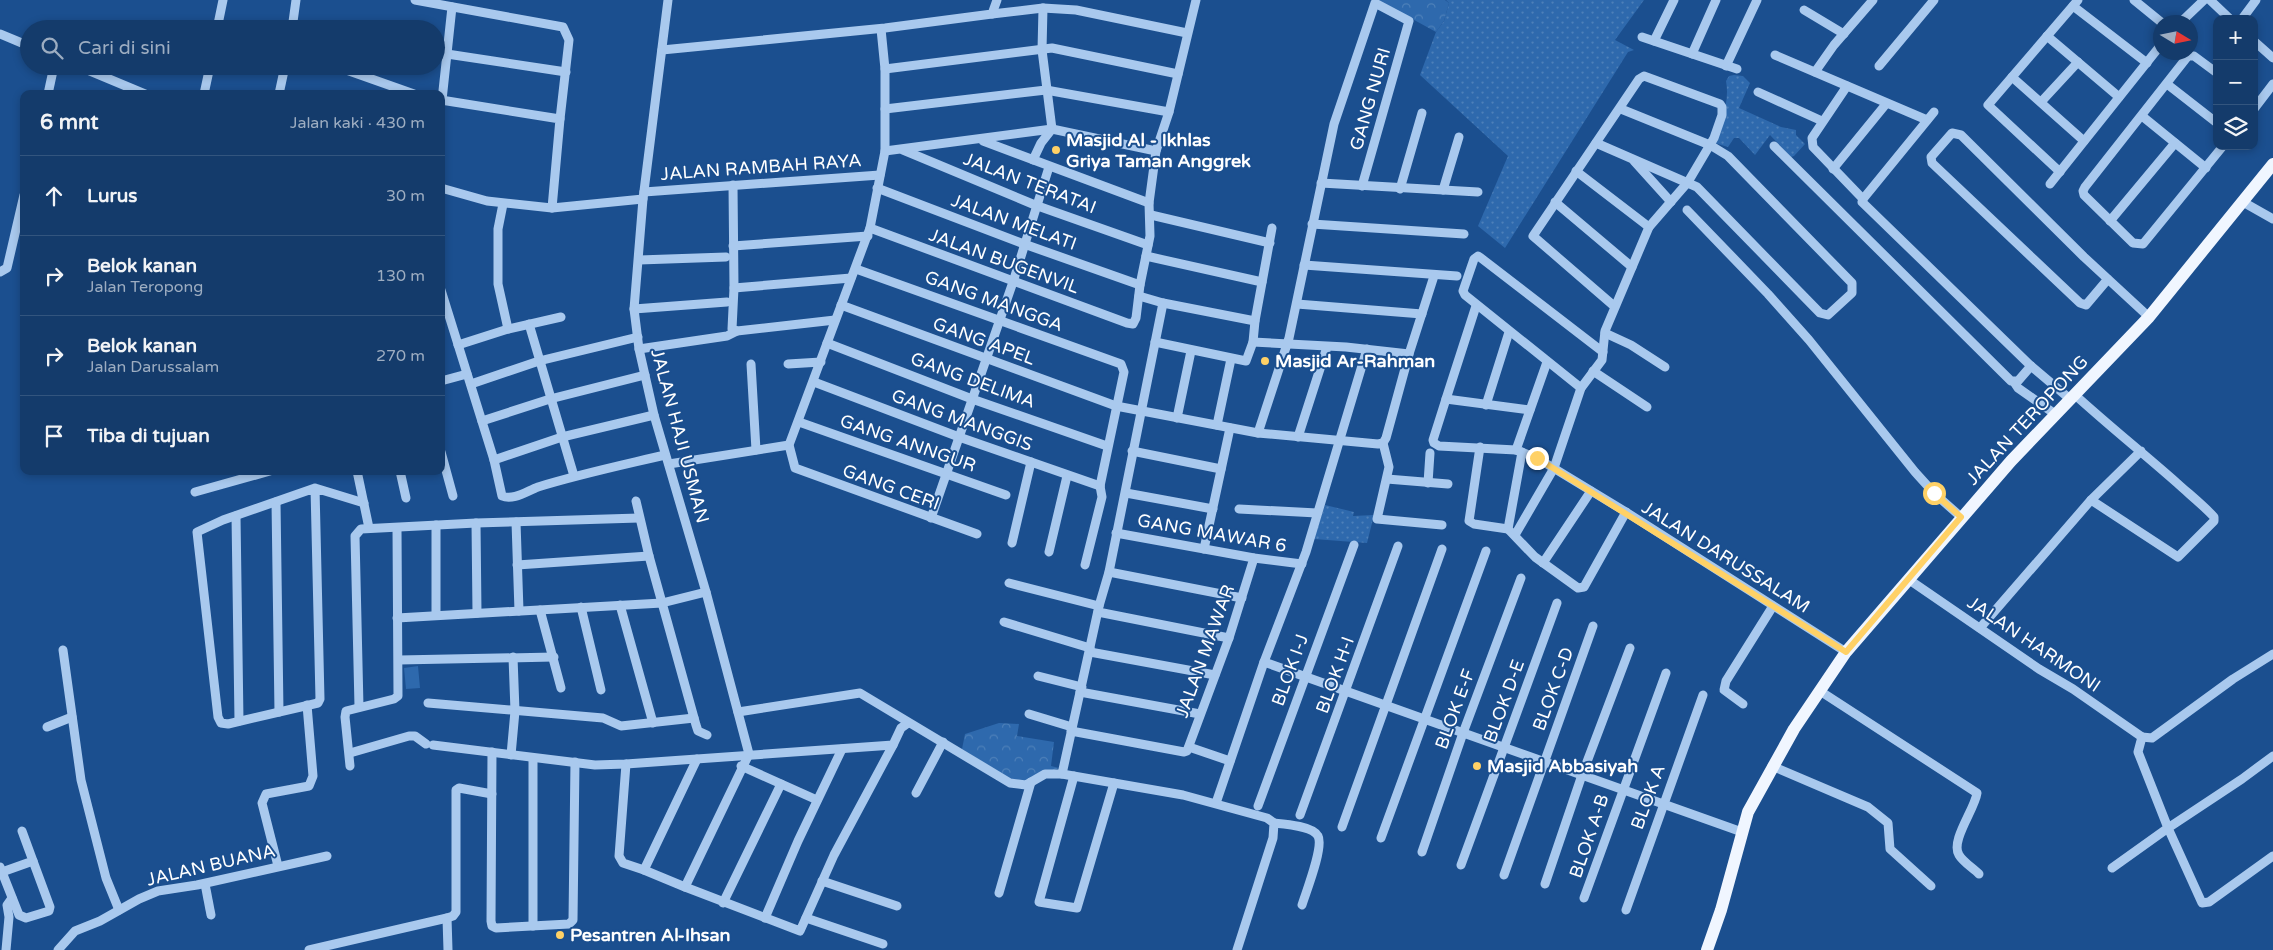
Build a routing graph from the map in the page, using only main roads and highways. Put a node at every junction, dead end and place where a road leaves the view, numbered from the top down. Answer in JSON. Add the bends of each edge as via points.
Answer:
{"nodes":[{"id":1,"x":2273,"y":164,"type":"edge"},
{"id":2,"x":1707,"y":950,"type":"edge"}],
"edges":[{"from":1,"to":2,"type":"main road","name":"JALAN TEROPONG","via":[[2149,317],[1961,517],[1846,652],[1794,729],[1748,812]]}]}
